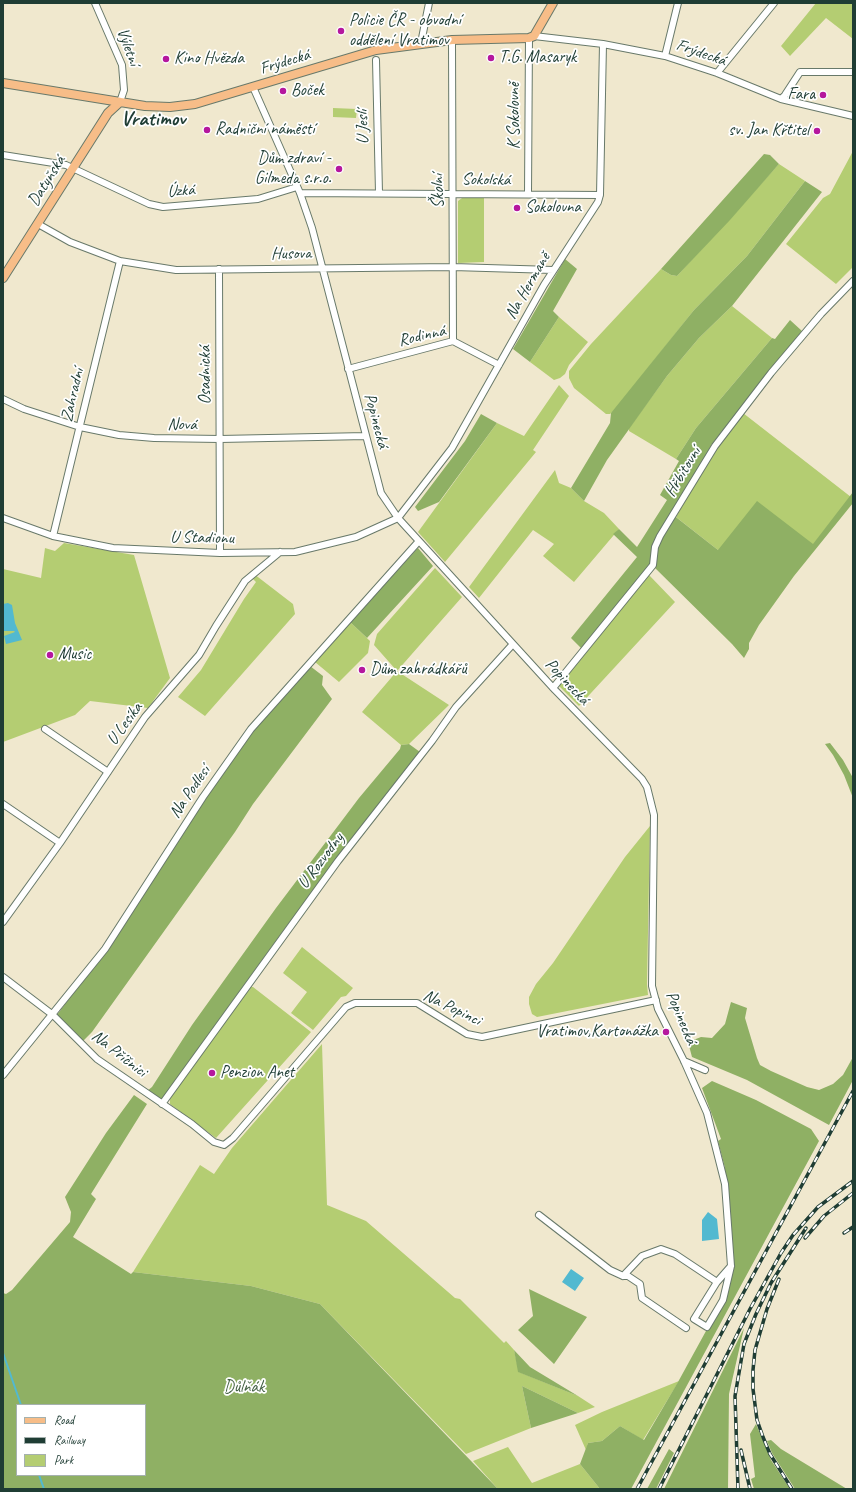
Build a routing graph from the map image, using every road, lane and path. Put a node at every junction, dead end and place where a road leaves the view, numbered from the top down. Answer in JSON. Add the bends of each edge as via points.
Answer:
{"nodes":[{"id":1,"x":95,"y":3,"type":"edge"},
{"id":2,"x":429,"y":3,"type":"edge"},
{"id":3,"x":553,"y":3,"type":"edge"},
{"id":4,"x":678,"y":3,"type":"edge"},
{"id":5,"x":774,"y":3,"type":"edge"},
{"id":6,"x":532,"y":37,"type":"junction"},
{"id":7,"x":452,"y":40,"type":"junction"},
{"id":8,"x":421,"y":43,"type":"junction"},
{"id":9,"x":603,"y":44,"type":"junction"},
{"id":10,"x":665,"y":56,"type":"junction"},
{"id":11,"x":376,"y":60,"type":"dead end"},
{"id":12,"x":853,"y":72,"type":"edge"},
{"id":13,"x":718,"y":73,"type":"junction"},
{"id":14,"x":3,"y":83,"type":"edge"},
{"id":15,"x":253,"y":87,"type":"junction"},
{"id":16,"x":781,"y":99,"type":"junction"},
{"id":17,"x":120,"y":102,"type":"junction"},
{"id":18,"x":853,"y":116,"type":"edge"},
{"id":19,"x":3,"y":155,"type":"edge"},
{"id":20,"x":73,"y":168,"type":"junction"},
{"id":21,"x":299,"y":190,"type":"junction"},
{"id":22,"x":379,"y":193,"type":"junction"},
{"id":23,"x":453,"y":193,"type":"junction"},
{"id":24,"x":528,"y":194,"type":"junction"},
{"id":25,"x":600,"y":194,"type":"junction"},
{"id":26,"x":38,"y":224,"type":"junction"},
{"id":27,"x":120,"y":261,"type":"junction"},
{"id":28,"x":322,"y":268,"type":"junction"},
{"id":29,"x":453,"y":268,"type":"junction"},
{"id":30,"x":219,"y":269,"type":"junction"},
{"id":31,"x":553,"y":270,"type":"junction"},
{"id":32,"x":3,"y":278,"type":"edge"},
{"id":33,"x":853,"y":280,"type":"edge"},
{"id":34,"x":453,"y":341,"type":"junction"},
{"id":35,"x":499,"y":365,"type":"junction"},
{"id":36,"x":348,"y":369,"type":"junction"},
{"id":37,"x":3,"y":399,"type":"edge"},
{"id":38,"x":80,"y":428,"type":"junction"},
{"id":39,"x":366,"y":436,"type":"junction"},
{"id":40,"x":220,"y":439,"type":"junction"},
{"id":41,"x":3,"y":518,"type":"edge"},
{"id":42,"x":398,"y":518,"type":"junction"},
{"id":43,"x":53,"y":536,"type":"junction"},
{"id":44,"x":420,"y":541,"type":"junction"},
{"id":45,"x":280,"y":552,"type":"junction"},
{"id":46,"x":220,"y":553,"type":"junction"},
{"id":47,"x":513,"y":644,"type":"junction"},
{"id":48,"x":553,"y":688,"type":"junction"},
{"id":49,"x":45,"y":729,"type":"dead end"},
{"id":50,"x":108,"y":772,"type":"junction"},
{"id":51,"x":3,"y":804,"type":"edge"},
{"id":52,"x":60,"y":843,"type":"junction"},
{"id":53,"x":3,"y":922,"type":"edge"},
{"id":54,"x":3,"y":977,"type":"edge"},
{"id":55,"x":656,"y":1000,"type":"junction"},
{"id":56,"x":53,"y":1015,"type":"junction"},
{"id":57,"x":684,"y":1061,"type":"junction"},
{"id":58,"x":706,"y":1070,"type":"dead end"},
{"id":59,"x":3,"y":1075,"type":"edge"},
{"id":60,"x":162,"y":1104,"type":"junction"},
{"id":61,"x":224,"y":1146,"type":"joint"},
{"id":62,"x":539,"y":1215,"type":"dead end"},
{"id":63,"x":731,"y":1266,"type":"junction"},
{"id":64,"x":623,"y":1276,"type":"junction"},
{"id":65,"x":717,"y":1282,"type":"junction"},
{"id":66,"x":686,"y":1328,"type":"dead end"}],
"edges":[{"from":1,"to":17,"type":"street","name":"Výletní","via":[[122,65],[124,90]]},
{"from":2,"to":8,"type":"street"},
{"from":3,"to":6,"type":"main road"},
{"from":4,"to":10,"type":"street"},
{"from":5,"to":13,"type":"street"},
{"from":6,"to":7,"type":"main road","name":"Frýdecká"},
{"from":6,"to":9,"type":"street","name":"Frýdecká"},
{"from":6,"to":24,"type":"street","name":"K Sokolovně"},
{"from":7,"to":8,"type":"main road","name":"Frýdecká"},
{"from":7,"to":23,"type":"street","name":"Školní"},
{"from":8,"to":15,"type":"main road","name":"Frýdecká","via":[[376,50]]},
{"from":9,"to":10,"type":"street","name":"Frýdecká"},
{"from":9,"to":25,"type":"street","name":"Na Hermaně"},
{"from":10,"to":13,"type":"street","name":"Frýdecká"},
{"from":11,"to":22,"type":"street","name":"U Jeslí"},
{"from":12,"to":16,"type":"street","via":[[800,72]]},
{"from":13,"to":16,"type":"street","name":"Frýdecká"},
{"from":14,"to":17,"type":"main road","name":"Frýdecká"},
{"from":15,"to":17,"type":"main road","name":"Frýdecká","via":[[196,104],[170,107]]},
{"from":15,"to":21,"type":"street","name":"Popinecká"},
{"from":16,"to":18,"type":"street","name":"Frýdecká"},
{"from":17,"to":20,"type":"main road","name":"Datyňská","via":[[108,113]]},
{"from":19,"to":20,"type":"street","name":"Úzká"},
{"from":20,"to":21,"type":"street","name":"Úzká","via":[[137,199],[163,207],[258,199]]},
{"from":20,"to":26,"type":"main road","name":"Datyňská"},
{"from":21,"to":22,"type":"street","name":"Sokolská"},
{"from":21,"to":28,"type":"street","name":"Popinecká"},
{"from":22,"to":23,"type":"street","name":"Sokolská"},
{"from":23,"to":24,"type":"street","name":"Sokolská"},
{"from":23,"to":29,"type":"street","name":"Školní"},
{"from":24,"to":25,"type":"street","name":"Sokolská"},
{"from":25,"to":31,"type":"street","name":"Na Hermaně","via":[[598,202]]},
{"from":26,"to":27,"type":"street","name":"Husova","via":[[70,242]]},
{"from":26,"to":32,"type":"main road","name":"Datyňská"},
{"from":27,"to":30,"type":"street","name":"Husova","via":[[176,270]]},
{"from":27,"to":38,"type":"street","name":"Zahradní"},
{"from":28,"to":29,"type":"street","name":"Husova"},
{"from":28,"to":30,"type":"street","name":"Husova"},
{"from":28,"to":36,"type":"street","name":"Popinecká"},
{"from":29,"to":31,"type":"street","name":"Husova"},
{"from":29,"to":34,"type":"street","name":"Školní"},
{"from":30,"to":40,"type":"street","name":"Osadnická"},
{"from":31,"to":35,"type":"street","name":"Na Hermaně"},
{"from":33,"to":48,"type":"street","name":"Hřbitovní","via":[[820,314],[715,446],[660,536],[653,565]]},
{"from":34,"to":35,"type":"street","name":"Rodinná"},
{"from":34,"to":36,"type":"street","name":"Rodinná"},
{"from":35,"to":42,"type":"street","name":"Na Hermaně","via":[[452,448]]},
{"from":36,"to":39,"type":"street","name":"Popinecká"},
{"from":37,"to":38,"type":"street","name":"Nová"},
{"from":38,"to":40,"type":"street","name":"Nová","via":[[154,438]]},
{"from":38,"to":43,"type":"street","name":"Zahradní"},
{"from":39,"to":40,"type":"street","name":"Nová"},
{"from":39,"to":42,"type":"street","name":"Popinecká","via":[[381,493]]},
{"from":40,"to":46,"type":"street","name":"Osadnická"},
{"from":41,"to":43,"type":"street","name":"U Stadionu"},
{"from":42,"to":44,"type":"street","name":"Popinecká"},
{"from":42,"to":45,"type":"street","name":"U Stadionu","via":[[356,537],[295,552]]},
{"from":43,"to":46,"type":"street","name":"U Stadionu","via":[[113,548]]},
{"from":44,"to":47,"type":"street","name":"Popinecká"},
{"from":44,"to":56,"type":"street","name":"Na Podlesí","via":[[251,729],[203,797],[105,949]]},
{"from":45,"to":46,"type":"street","name":"U Stadionu"},
{"from":45,"to":50,"type":"street","name":"U Lesíka","via":[[245,581],[200,655],[145,717]]},
{"from":47,"to":48,"type":"street","name":"Popinecká"},
{"from":47,"to":60,"type":"street","name":"U Rozvodny","via":[[456,707],[338,861]]},
{"from":48,"to":55,"type":"street","name":"Popinecká","via":[[642,779],[650,796],[654,815],[652,986]]},
{"from":49,"to":50,"type":"street"},
{"from":50,"to":52,"type":"street","name":"U Lesíka"},
{"from":51,"to":52,"type":"street"},
{"from":52,"to":53,"type":"street","name":"U Lesíka"},
{"from":54,"to":56,"type":"street","name":"Na Příčnici"},
{"from":55,"to":57,"type":"street","name":"Popinecká"},
{"from":55,"to":61,"type":"street","name":"Na Popinci","via":[[482,1037],[467,1034],[417,1004],[355,1003],[346,1007]]},
{"from":56,"to":59,"type":"street","name":"Na Podlesí"},
{"from":56,"to":60,"type":"street","name":"Na Příčnici","via":[[97,1059]]},
{"from":57,"to":58,"type":"street"},
{"from":57,"to":63,"type":"street","name":"Popinecká","via":[[707,1114],[726,1184]]},
{"from":60,"to":61,"type":"street","name":"Na Příčnici","via":[[214,1142]]},
{"from":62,"to":64,"type":"street","via":[[610,1270]]},
{"from":63,"to":65,"type":"street"},
{"from":63,"to":65,"type":"street","name":"Popinecká","via":[[723,1300],[707,1327],[694,1319]]},
{"from":64,"to":65,"type":"street","via":[[642,1256],[661,1249],[675,1254]]},
{"from":64,"to":66,"type":"street","via":[[628,1276],[640,1284],[642,1298]]}]}
